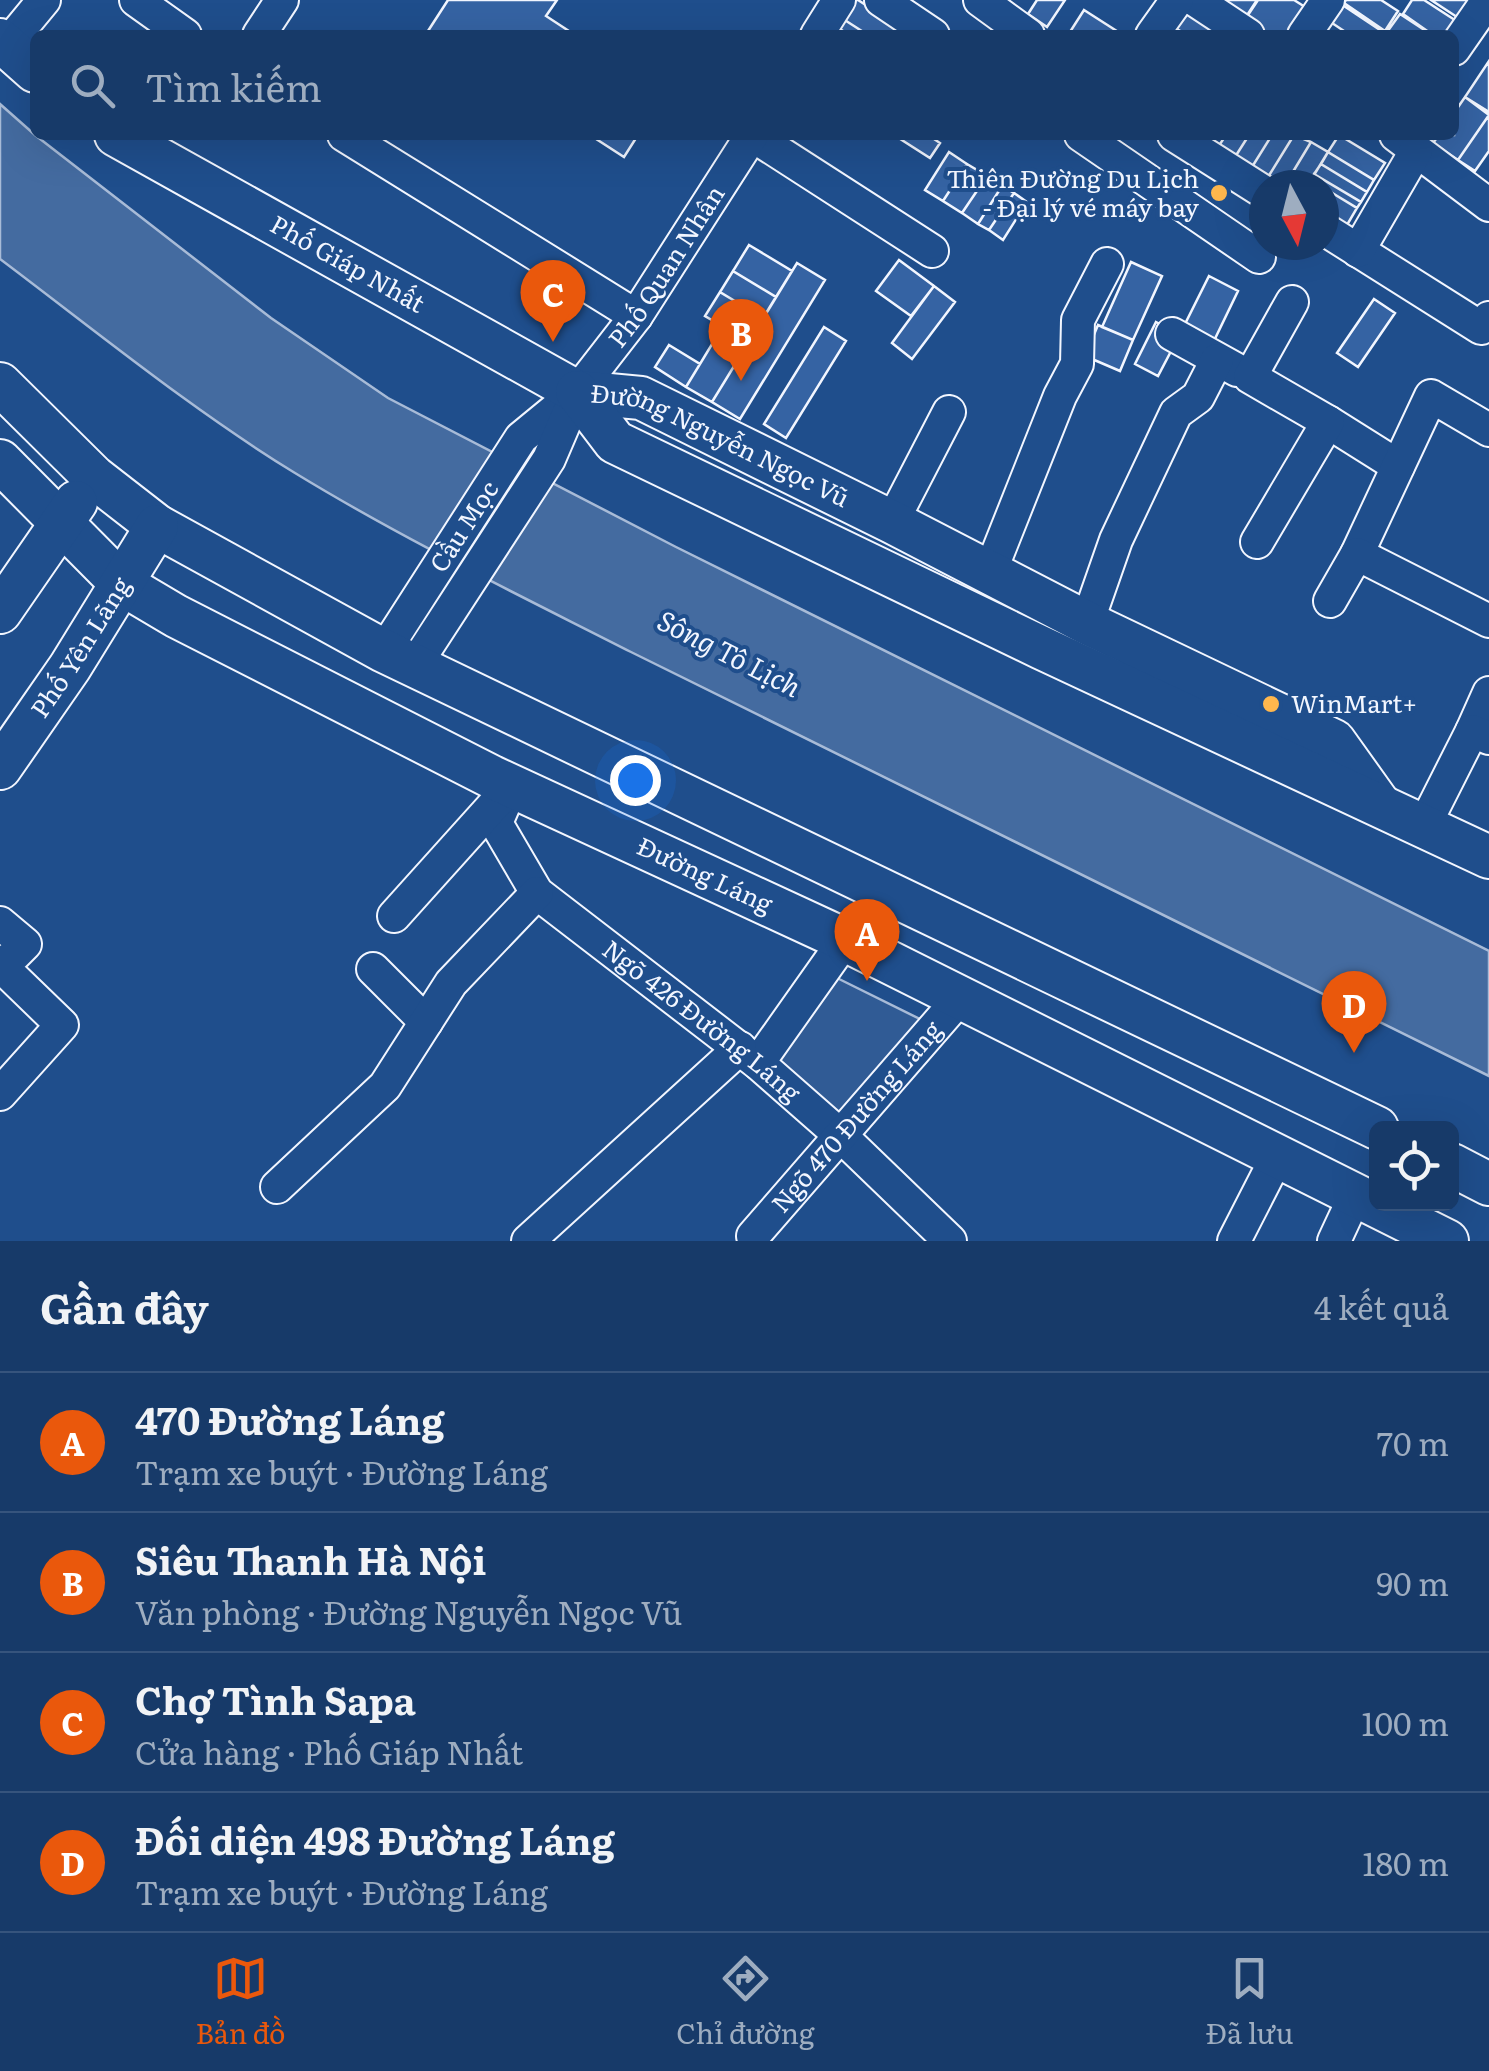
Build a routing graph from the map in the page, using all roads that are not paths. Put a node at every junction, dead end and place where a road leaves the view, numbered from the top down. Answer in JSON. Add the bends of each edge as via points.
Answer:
{"nodes":[{"id":1,"x":44,"y":0,"type":"edge"},
{"id":2,"x":136,"y":0,"type":"edge"},
{"id":3,"x":282,"y":0,"type":"edge"},
{"id":4,"x":840,"y":0,"type":"edge"},
{"id":5,"x":881,"y":0,"type":"edge"},
{"id":6,"x":980,"y":0,"type":"edge"},
{"id":7,"x":1177,"y":0,"type":"edge"},
{"id":8,"x":1196,"y":0,"type":"edge"},
{"id":9,"x":1328,"y":0,"type":"edge"},
{"id":10,"x":1488,"y":0,"type":"edge"},
{"id":11,"x":178,"y":30,"type":"edge"},
{"id":12,"x":263,"y":30,"type":"edge"},
{"id":13,"x":820,"y":30,"type":"edge"},
{"id":14,"x":926,"y":30,"type":"edge"},
{"id":15,"x":1021,"y":30,"type":"edge"},
{"id":16,"x":1156,"y":30,"type":"edge"},
{"id":17,"x":1241,"y":30,"type":"edge"},
{"id":18,"x":1307,"y":30,"type":"edge"},
{"id":19,"x":1459,"y":42,"type":"edge"},
{"id":20,"x":14,"y":52,"type":"edge"},
{"id":21,"x":125,"y":140,"type":"edge"},
{"id":22,"x":352,"y":140,"type":"edge"},
{"id":23,"x":749,"y":140,"type":"edge"},
{"id":24,"x":760,"y":140,"type":"edge"},
{"id":25,"x":1089,"y":140,"type":"edge"},
{"id":26,"x":1182,"y":140,"type":"edge"},
{"id":27,"x":1406,"y":143,"type":"edge"},
{"id":28,"x":1249,"y":182,"type":"edge"},
{"id":29,"x":1489,"y":205,"type":"edge"},
{"id":30,"x":1339,"y":239,"type":"edge"},
{"id":31,"x":1249,"y":249,"type":"edge"},
{"id":32,"x":932,"y":251,"type":"dead end"},
{"id":33,"x":1358,"y":251,"type":"junction"},
{"id":34,"x":1107,"y":264,"type":"dead end"},
{"id":35,"x":1292,"y":302,"type":"dead end"},
{"id":36,"x":636,"y":316,"type":"junction"},
{"id":37,"x":1489,"y":318,"type":"edge"},
{"id":38,"x":1172,"y":334,"type":"dead end"},
{"id":39,"x":1218,"y":360,"type":"junction"},
{"id":40,"x":1250,"y":377,"type":"junction"},
{"id":41,"x":0,"y":384,"type":"edge"},
{"id":42,"x":577,"y":392,"type":"junction"},
{"id":43,"x":949,"y":412,"type":"dead end"},
{"id":44,"x":1328,"y":422,"type":"junction"},
{"id":45,"x":1489,"y":430,"type":"edge"},
{"id":46,"x":521,"y":438,"type":"joint"},
{"id":47,"x":549,"y":459,"type":"joint"},
{"id":48,"x":0,"y":461,"type":"edge"},
{"id":49,"x":1398,"y":466,"type":"junction"},
{"id":50,"x":94,"y":477,"type":"junction"},
{"id":51,"x":892,"y":522,"type":"junction"},
{"id":52,"x":61,"y":523,"type":"junction"},
{"id":53,"x":157,"y":526,"type":"junction"},
{"id":54,"x":1257,"y":542,"type":"dead end"},
{"id":55,"x":1356,"y":554,"type":"junction"},
{"id":56,"x":990,"y":572,"type":"junction"},
{"id":57,"x":122,"y":584,"type":"junction"},
{"id":58,"x":1330,"y":601,"type":"dead end"},
{"id":59,"x":0,"y":612,"type":"edge"},
{"id":60,"x":1489,"y":621,"type":"edge"},
{"id":61,"x":1086,"y":622,"type":"junction"},
{"id":62,"x":409,"y":642,"type":"junction"},
{"id":63,"x":1489,"y":693,"type":"edge"},
{"id":64,"x":1481,"y":734,"type":"edge"},
{"id":65,"x":0,"y":768,"type":"edge"},
{"id":66,"x":512,"y":786,"type":"junction"},
{"id":67,"x":1379,"y":804,"type":"junction"},
{"id":68,"x":746,"y":825,"type":"junction"},
{"id":69,"x":1423,"y":828,"type":"junction"},
{"id":70,"x":1489,"y":857,"type":"edge"},
{"id":71,"x":718,"y":880,"type":"junction"},
{"id":72,"x":537,"y":892,"type":"junction"},
{"id":73,"x":394,"y":916,"type":"dead end"},
{"id":74,"x":0,"y":923,"type":"edge"},
{"id":75,"x":845,"y":940,"type":"junction"},
{"id":76,"x":372,"y":969,"type":"dead end"},
{"id":77,"x":960,"y":998,"type":"junction"},
{"id":78,"x":426,"y":1022,"type":"junction"},
{"id":79,"x":749,"y":1055,"type":"junction"},
{"id":80,"x":0,"y":1094,"type":"edge"},
{"id":81,"x":1369,"y":1124,"type":"edge"},
{"id":82,"x":840,"y":1135,"type":"junction"},
{"id":83,"x":1277,"y":1158,"type":"junction"},
{"id":84,"x":1459,"y":1169,"type":"edge"},
{"id":85,"x":1489,"y":1184,"type":"edge"},
{"id":86,"x":277,"y":1187,"type":"dead end"},
{"id":87,"x":1354,"y":1196,"type":"junction"},
{"id":88,"x":752,"y":1236,"type":"dead end"},
{"id":89,"x":528,"y":1241,"type":"edge"},
{"id":90,"x":950,"y":1241,"type":"edge"},
{"id":91,"x":1234,"y":1241,"type":"edge"},
{"id":92,"x":1334,"y":1241,"type":"edge"},
{"id":93,"x":1446,"y":1241,"type":"edge"}],
"edges":[{"from":1,"to":20,"type":"street"},
{"from":2,"to":11,"type":"street"},
{"from":3,"to":12,"type":"street"},
{"from":4,"to":13,"type":"street"},
{"from":5,"to":14,"type":"street"},
{"from":6,"to":15,"type":"street"},
{"from":7,"to":16,"type":"street"},
{"from":8,"to":17,"type":"street"},
{"from":9,"to":18,"type":"street"},
{"from":10,"to":19,"type":"street"},
{"from":21,"to":42,"type":"main road","name":"Phố Giáp Nhất"},
{"from":22,"to":36,"type":"street"},
{"from":23,"to":36,"type":"street","name":"Phố Quan Nhân"},
{"from":24,"to":32,"type":"street"},
{"from":25,"to":31,"type":"street"},
{"from":26,"to":28,"type":"street"},
{"from":27,"to":29,"type":"street"},
{"from":27,"to":33,"type":"street"},
{"from":30,"to":33,"type":"street"},
{"from":33,"to":37,"type":"street","via":[[1481,328]]},
{"from":34,"to":56,"type":"street","via":[[1078,320],[1077,364]]},
{"from":35,"to":40,"type":"street"},
{"from":36,"to":42,"type":"street","name":"Phố Quan Nhân"},
{"from":38,"to":39,"type":"street"},
{"from":39,"to":40,"type":"street"},
{"from":39,"to":61,"type":"street","via":[[1198,397],[1176,413]]},
{"from":40,"to":44,"type":"street"},
{"from":41,"to":50,"type":"main road"},
{"from":42,"to":46,"type":"street","name":"Phố Quan Nhân"},
{"from":42,"to":47,"type":"street","name":"Phố Quan Nhân"},
{"from":42,"to":51,"type":"main road","name":"Đường Nguyễn Ngọc Vũ","via":[[641,398]]},
{"from":42,"to":67,"type":"main road","name":"Đường Nguyễn Ngọc Vũ","via":[[615,442]]},
{"from":43,"to":51,"type":"street"},
{"from":44,"to":49,"type":"street"},
{"from":44,"to":54,"type":"street"},
{"from":45,"to":49,"type":"street","via":[[1432,396]]},
{"from":46,"to":62,"type":"street","name":"Cầu Mọc"},
{"from":47,"to":62,"type":"street","name":"Cầu Mọc"},
{"from":48,"to":52,"type":"main road","name":"Đường Láng"},
{"from":49,"to":55,"type":"street"},
{"from":50,"to":52,"type":"main road"},
{"from":50,"to":53,"type":"main road"},
{"from":51,"to":56,"type":"main road","name":"Đường Nguyễn Ngọc Vũ"},
{"from":52,"to":57,"type":"main road","name":"Đường Láng"},
{"from":52,"to":59,"type":"main road"},
{"from":53,"to":57,"type":"main road","name":"Phố Yên Lãng"},
{"from":53,"to":62,"type":"main road"},
{"from":55,"to":58,"type":"street"},
{"from":55,"to":60,"type":"street"},
{"from":56,"to":61,"type":"main road","name":"Đường Nguyễn Ngọc Vũ"},
{"from":57,"to":65,"type":"main road","name":"Phố Yên Lãng"},
{"from":57,"to":66,"type":"main road","name":"Đường Láng"},
{"from":61,"to":67,"type":"main road","name":"Đường Nguyễn Ngọc Vũ","via":[[1334,741]]},
{"from":62,"to":68,"type":"main road"},
{"from":63,"to":64,"type":"street"},
{"from":64,"to":69,"type":"street"},
{"from":66,"to":71,"type":"main road","name":"Đường Láng"},
{"from":66,"to":72,"type":"street","name":"Ngõ 426 Đường Láng","via":[[496,823]]},
{"from":66,"to":73,"type":"street"},
{"from":67,"to":69,"type":"main road","name":"Đường Nguyễn Ngọc Vũ"},
{"from":68,"to":71,"type":"main road"},
{"from":68,"to":81,"type":"main road"},
{"from":69,"to":70,"type":"main road","name":"Đường Nguyễn Ngọc Vũ"},
{"from":71,"to":75,"type":"main road","name":"Đường Láng"},
{"from":72,"to":78,"type":"street","via":[[451,983]]},
{"from":72,"to":79,"type":"street","name":"Ngõ 426 Đường Láng"},
{"from":74,"to":80,"type":"street","via":[[25,944],[2,967],[62,1026]]},
{"from":75,"to":77,"type":"main road","name":"Đường Láng"},
{"from":75,"to":79,"type":"street"},
{"from":76,"to":78,"type":"street"},
{"from":77,"to":82,"type":"street","name":"Ngõ 470 Đường Láng"},
{"from":77,"to":83,"type":"main road","name":"Đường Láng"},
{"from":78,"to":86,"type":"street","via":[[384,1086]]},
{"from":79,"to":82,"type":"street","name":"Ngõ 426 Đường Láng"},
{"from":79,"to":89,"type":"street"},
{"from":82,"to":88,"type":"street","name":"Ngõ 470 Đường Láng"},
{"from":82,"to":90,"type":"street","name":"Ngõ 426 Đường Láng"},
{"from":83,"to":87,"type":"main road","name":"Đường Láng"},
{"from":83,"to":91,"type":"street"},
{"from":84,"to":85,"type":"main road"},
{"from":87,"to":92,"type":"street"},
{"from":87,"to":93,"type":"main road","name":"Đường Láng"}]}
